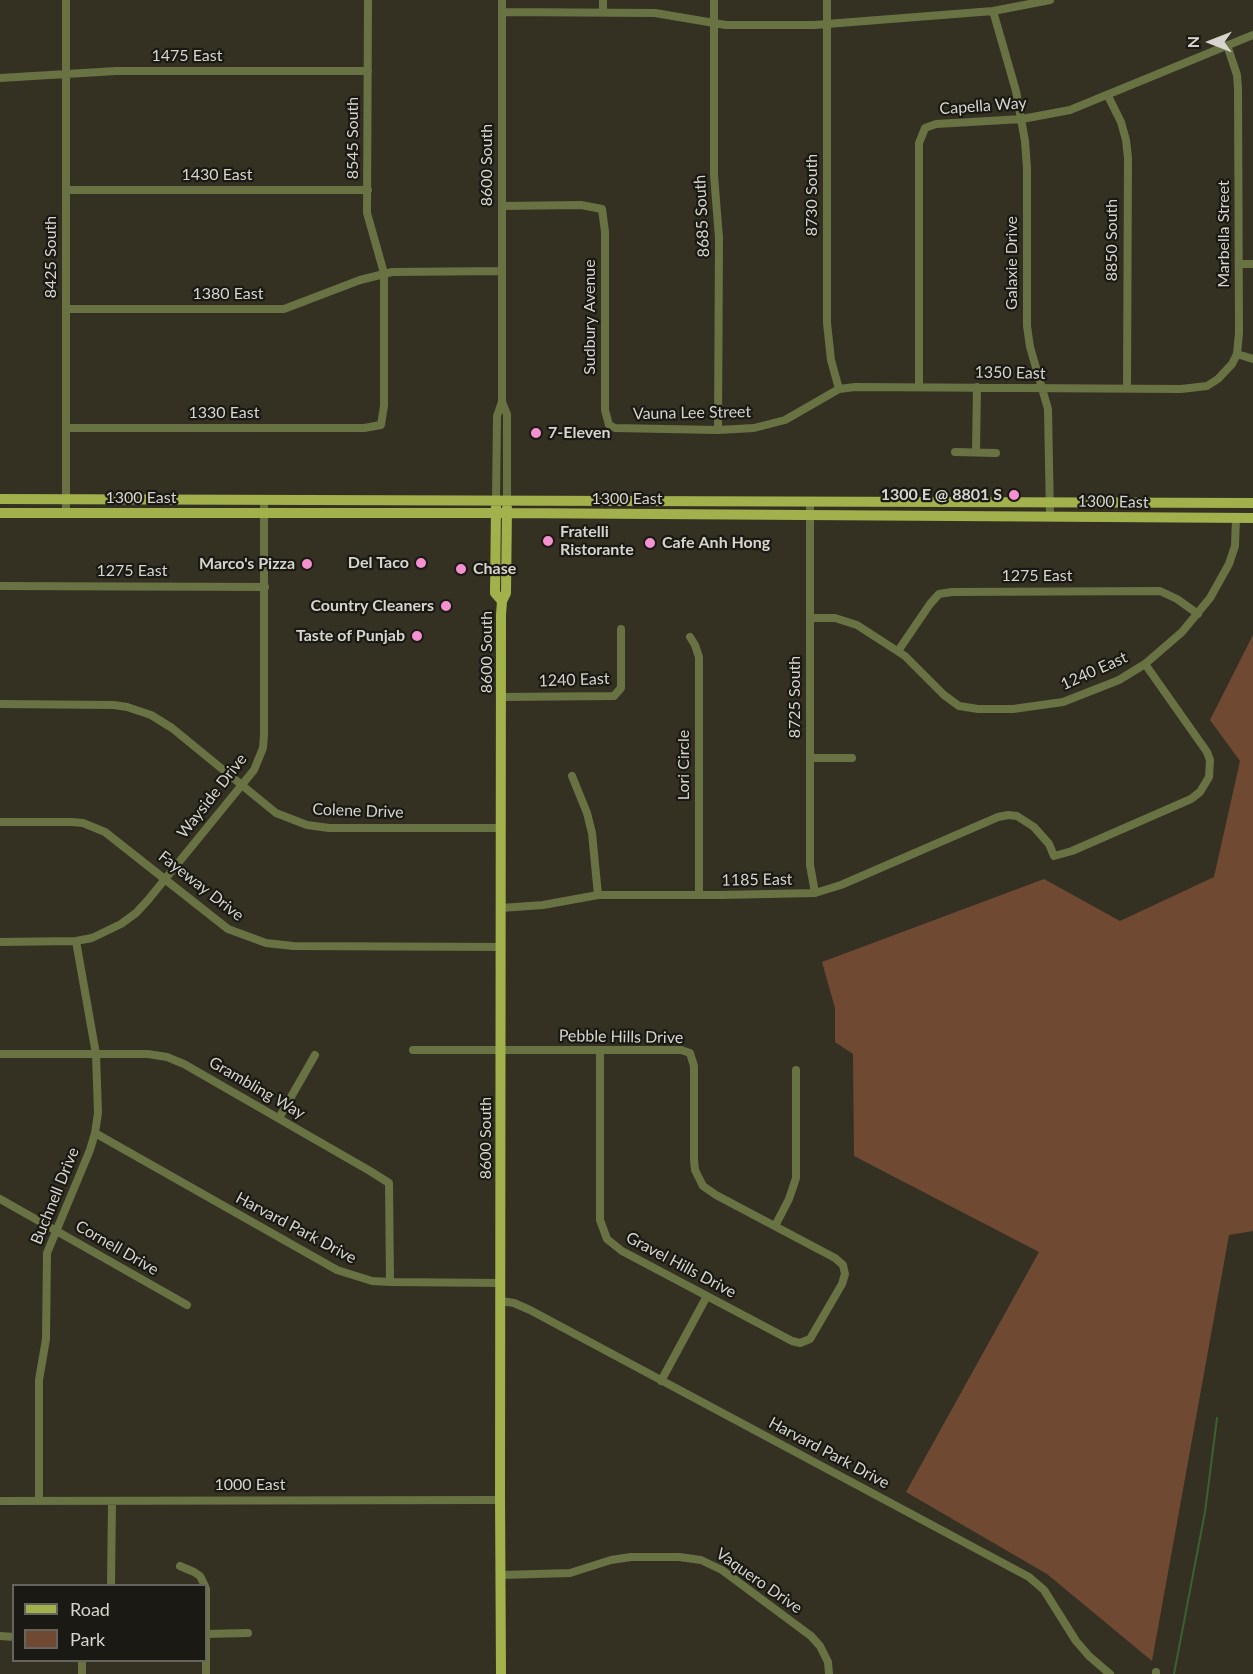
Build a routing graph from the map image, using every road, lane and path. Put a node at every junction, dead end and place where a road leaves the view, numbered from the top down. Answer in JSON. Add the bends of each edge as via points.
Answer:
{"nodes":[{"id":1,"x":66,"y":0,"type":"edge"},
{"id":2,"x":368,"y":0,"type":"edge"},
{"id":3,"x":502,"y":0,"type":"edge"},
{"id":4,"x":603,"y":0,"type":"edge"},
{"id":5,"x":714,"y":0,"type":"edge"},
{"id":6,"x":827,"y":0,"type":"edge"},
{"id":7,"x":1050,"y":0,"type":"edge"},
{"id":8,"x":993,"y":11,"type":"junction"},
{"id":9,"x":502,"y":12,"type":"junction"},
{"id":10,"x":603,"y":12,"type":"junction"},
{"id":11,"x":714,"y":24,"type":"junction"},
{"id":12,"x":827,"y":25,"type":"junction"},
{"id":13,"x":1253,"y":35,"type":"edge"},
{"id":14,"x":1227,"y":45,"type":"junction"},
{"id":15,"x":368,"y":71,"type":"junction"},
{"id":16,"x":66,"y":74,"type":"junction"},
{"id":17,"x":3,"y":78,"type":"edge"},
{"id":18,"x":1108,"y":96,"type":"junction"},
{"id":19,"x":1022,"y":119,"type":"junction"},
{"id":20,"x":66,"y":190,"type":"junction"},
{"id":21,"x":368,"y":190,"type":"junction"},
{"id":22,"x":502,"y":206,"type":"junction"},
{"id":23,"x":1239,"y":264,"type":"junction"},
{"id":24,"x":1253,"y":264,"type":"edge"},
{"id":25,"x":502,"y":271,"type":"junction"},
{"id":26,"x":384,"y":273,"type":"junction"},
{"id":27,"x":66,"y":309,"type":"junction"},
{"id":28,"x":1237,"y":354,"type":"junction"},
{"id":29,"x":1253,"y":359,"type":"edge"},
{"id":30,"x":919,"y":387,"type":"junction"},
{"id":31,"x":976,"y":387,"type":"junction"},
{"id":32,"x":1043,"y":388,"type":"junction"},
{"id":33,"x":1127,"y":388,"type":"junction"},
{"id":34,"x":839,"y":389,"type":"junction"},
{"id":35,"x":381,"y":425,"type":"joint"},
{"id":36,"x":609,"y":425,"type":"joint"},
{"id":37,"x":66,"y":428,"type":"junction"},
{"id":38,"x":718,"y":430,"type":"junction"},
{"id":39,"x":955,"y":452,"type":"dead end"},
{"id":40,"x":976,"y":452,"type":"junction"},
{"id":41,"x":996,"y":453,"type":"dead end"},
{"id":42,"x":0,"y":499,"type":"edge"},
{"id":43,"x":66,"y":499,"type":"junction"},
{"id":44,"x":264,"y":500,"type":"junction"},
{"id":45,"x":334,"y":500,"type":"junction"},
{"id":46,"x":501,"y":500,"type":"junction"},
{"id":47,"x":810,"y":501,"type":"junction"},
{"id":48,"x":1050,"y":502,"type":"junction"},
{"id":49,"x":1253,"y":503,"type":"edge"},
{"id":50,"x":0,"y":513,"type":"edge"},
{"id":51,"x":66,"y":513,"type":"junction"},
{"id":52,"x":264,"y":513,"type":"junction"},
{"id":53,"x":331,"y":513,"type":"junction"},
{"id":54,"x":501,"y":513,"type":"junction"},
{"id":55,"x":810,"y":515,"type":"junction"},
{"id":56,"x":1050,"y":516,"type":"junction"},
{"id":57,"x":1236,"y":518,"type":"junction"},
{"id":58,"x":1253,"y":518,"type":"edge"},
{"id":59,"x":0,"y":586,"type":"edge"},
{"id":60,"x":265,"y":587,"type":"junction"},
{"id":61,"x":1198,"y":614,"type":"junction"},
{"id":62,"x":810,"y":618,"type":"junction"},
{"id":63,"x":621,"y":629,"type":"dead end"},
{"id":64,"x":690,"y":637,"type":"dead end"},
{"id":65,"x":898,"y":651,"type":"junction"},
{"id":66,"x":1145,"y":664,"type":"junction"},
{"id":67,"x":502,"y":697,"type":"junction"},
{"id":68,"x":0,"y":704,"type":"edge"},
{"id":69,"x":810,"y":758,"type":"junction"},
{"id":70,"x":852,"y":758,"type":"dead end"},
{"id":71,"x":572,"y":776,"type":"dead end"},
{"id":72,"x":242,"y":786,"type":"junction"},
{"id":73,"x":0,"y":822,"type":"edge"},
{"id":74,"x":501,"y":828,"type":"junction"},
{"id":75,"x":166,"y":879,"type":"junction"},
{"id":76,"x":816,"y":893,"type":"junction"},
{"id":77,"x":598,"y":895,"type":"junction"},
{"id":78,"x":699,"y":895,"type":"junction"},
{"id":79,"x":501,"y":908,"type":"junction"},
{"id":80,"x":76,"y":941,"type":"junction"},
{"id":81,"x":0,"y":942,"type":"edge"},
{"id":82,"x":501,"y":946,"type":"junction"},
{"id":83,"x":413,"y":1050,"type":"dead end"},
{"id":84,"x":501,"y":1050,"type":"junction"},
{"id":85,"x":600,"y":1050,"type":"junction"},
{"id":86,"x":0,"y":1054,"type":"edge"},
{"id":87,"x":96,"y":1054,"type":"junction"},
{"id":88,"x":315,"y":1055,"type":"dead end"},
{"id":89,"x":796,"y":1070,"type":"dead end"},
{"id":90,"x":279,"y":1118,"type":"junction"},
{"id":91,"x":95,"y":1133,"type":"junction"},
{"id":92,"x":0,"y":1199,"type":"edge"},
{"id":93,"x":775,"y":1226,"type":"junction"},
{"id":94,"x":55,"y":1230,"type":"junction"},
{"id":95,"x":844,"y":1269,"type":"joint"},
{"id":96,"x":390,"y":1282,"type":"junction"},
{"id":97,"x":501,"y":1283,"type":"junction"},
{"id":98,"x":707,"y":1296,"type":"junction"},
{"id":99,"x":501,"y":1301,"type":"junction"},
{"id":100,"x":187,"y":1305,"type":"dead end"},
{"id":101,"x":661,"y":1381,"type":"junction"},
{"id":102,"x":500,"y":1500,"type":"junction"},
{"id":103,"x":0,"y":1501,"type":"edge"},
{"id":104,"x":39,"y":1501,"type":"junction"},
{"id":105,"x":112,"y":1501,"type":"junction"},
{"id":106,"x":180,"y":1566,"type":"dead end"},
{"id":107,"x":502,"y":1575,"type":"junction"},
{"id":108,"x":111,"y":1584,"type":"edge"},
{"id":109,"x":204,"y":1584,"type":"edge"},
{"id":110,"x":248,"y":1633,"type":"dead end"},
{"id":111,"x":207,"y":1634,"type":"edge"},
{"id":112,"x":501,"y":1674,"type":"edge"},
{"id":113,"x":829,"y":1674,"type":"edge"},
{"id":114,"x":1110,"y":1674,"type":"edge"}],
"edges":[{"from":1,"to":16,"type":"street","name":"8425 South"},
{"from":2,"to":15,"type":"street","name":"8545 South"},
{"from":3,"to":9,"type":"street","name":"8600 South"},
{"from":4,"to":10,"type":"street"},
{"from":5,"to":11,"type":"street","name":"8685 South"},
{"from":6,"to":12,"type":"street","name":"8730 South"},
{"from":7,"to":8,"type":"street"},
{"from":8,"to":12,"type":"street"},
{"from":8,"to":19,"type":"street","name":"Galaxie Drive"},
{"from":9,"to":10,"type":"street"},
{"from":9,"to":22,"type":"street","name":"8600 South"},
{"from":10,"to":11,"type":"street","via":[[667,14]]},
{"from":11,"to":12,"type":"street"},
{"from":11,"to":38,"type":"street","name":"8685 South"},
{"from":12,"to":34,"type":"street","name":"8730 South","via":[[827,323]]},
{"from":13,"to":14,"type":"street","name":"Capella Way"},
{"from":14,"to":18,"type":"street","name":"Capella Way"},
{"from":14,"to":23,"type":"street","name":"Marbella Street","via":[[1238,88]]},
{"from":15,"to":16,"type":"street","name":"1475 East"},
{"from":15,"to":21,"type":"street","name":"8545 South"},
{"from":16,"to":17,"type":"street","name":"1475 East"},
{"from":16,"to":20,"type":"street","name":"8425 South"},
{"from":18,"to":19,"type":"street","name":"Capella Way","via":[[1070,110]]},
{"from":18,"to":33,"type":"street","name":"8850 South","via":[[1121,122],[1128,158]]},
{"from":19,"to":30,"type":"street","name":"Capella Way","via":[[936,124],[925,128],[921,135]]},
{"from":19,"to":32,"type":"street","name":"Galaxie Drive","via":[[1027,168],[1027,326]]},
{"from":20,"to":21,"type":"street","name":"1430 East"},
{"from":20,"to":27,"type":"street","name":"8425 South"},
{"from":21,"to":26,"type":"street","name":"8545 South","via":[[369,224]]},
{"from":22,"to":25,"type":"street","name":"8600 South"},
{"from":22,"to":36,"type":"street","name":"Sudbury Avenue","via":[[581,205],[602,209],[605,410]]},
{"from":23,"to":24,"type":"street"},
{"from":23,"to":28,"type":"street","name":"Marbella Street"},
{"from":25,"to":26,"type":"street","name":"1380 East"},
{"from":25,"to":46,"type":"street","name":"8600 South","via":[[502,402],[497,416]]},
{"from":26,"to":27,"type":"street","name":"1380 East","via":[[284,309]]},
{"from":26,"to":35,"type":"street","name":"8545 South"},
{"from":27,"to":37,"type":"street","name":"8425 South"},
{"from":28,"to":29,"type":"street"},
{"from":28,"to":33,"type":"street","name":"1350 East","via":[[1226,373],[1207,386]]},
{"from":30,"to":31,"type":"street","name":"1350 East"},
{"from":30,"to":34,"type":"street","name":"1350 East"},
{"from":31,"to":32,"type":"street","name":"1350 East"},
{"from":31,"to":40,"type":"street"},
{"from":32,"to":33,"type":"street","name":"1350 East"},
{"from":32,"to":48,"type":"street","name":"Galaxie Drive","via":[[1049,426]]},
{"from":34,"to":38,"type":"street","name":"Vauna Lee Street","via":[[785,420],[754,428]]},
{"from":35,"to":37,"type":"street","name":"1330 East"},
{"from":36,"to":38,"type":"street","name":"Vauna Lee Street","via":[[623,429]]},
{"from":37,"to":43,"type":"street","name":"8425 South"},
{"from":39,"to":40,"type":"street"},
{"from":40,"to":41,"type":"street"},
{"from":42,"to":43,"type":"main road","name":"1300 East"},
{"from":43,"to":44,"type":"main road","name":"1300 East"},
{"from":43,"to":51,"type":"street","name":"8425 South"},
{"from":44,"to":45,"type":"main road","name":"1300 East"},
{"from":44,"to":52,"type":"street","name":"Wayside Drive"},
{"from":45,"to":46,"type":"main road","name":"1300 East"},
{"from":45,"to":53,"type":"main road"},
{"from":46,"to":47,"type":"main road","name":"1300 East"},
{"from":46,"to":54,"type":"main road","name":"8600 South"},
{"from":47,"to":48,"type":"main road","name":"1300 East"},
{"from":47,"to":55,"type":"street","name":"8725 South"},
{"from":48,"to":49,"type":"main road","name":"1300 East"},
{"from":48,"to":56,"type":"street","name":"Galaxie Drive"},
{"from":50,"to":51,"type":"main road","name":"1300 East"},
{"from":51,"to":52,"type":"main road","name":"1300 East"},
{"from":52,"to":53,"type":"main road","name":"1300 East"},
{"from":52,"to":60,"type":"street","name":"Wayside Drive"},
{"from":53,"to":54,"type":"main road","name":"1300 East"},
{"from":54,"to":55,"type":"main road","name":"1300 East"},
{"from":54,"to":67,"type":"main road","name":"8600 South","via":[[495,593],[502,601]]},
{"from":55,"to":56,"type":"main road","name":"1300 East"},
{"from":55,"to":62,"type":"street","name":"8725 South"},
{"from":56,"to":57,"type":"main road","name":"1300 East"},
{"from":57,"to":58,"type":"main road","name":"1300 East"},
{"from":57,"to":61,"type":"street","name":"1240 East","via":[[1230,564]]},
{"from":59,"to":60,"type":"street","name":"1275 East"},
{"from":60,"to":72,"type":"street","name":"Wayside Drive","via":[[263,748]]},
{"from":61,"to":65,"type":"street","name":"1275 East","via":[[1160,591],[952,592],[939,594]]},
{"from":61,"to":66,"type":"street","name":"1240 East"},
{"from":62,"to":65,"type":"street","via":[[850,621]]},
{"from":62,"to":69,"type":"street","name":"8725 South"},
{"from":63,"to":67,"type":"street","name":"1240 East","via":[[621,688],[614,696]]},
{"from":64,"to":78,"type":"street","name":"Lori Circle","via":[[699,657]]},
{"from":65,"to":66,"type":"street","name":"1240 East","via":[[944,696],[969,708],[1013,709],[1063,702],[1119,681]]},
{"from":66,"to":76,"type":"street","name":"1185 East","via":[[1210,760],[1209,777],[1200,792],[1072,851],[1053,856],[1049,844],[1034,827],[1017,816],[998,817]]},
{"from":67,"to":74,"type":"main road","name":"8600 South"},
{"from":68,"to":72,"type":"street","name":"Colene Drive","via":[[114,705],[139,710],[162,721]]},
{"from":69,"to":70,"type":"street"},
{"from":69,"to":76,"type":"street","name":"8725 South","via":[[810,865]]},
{"from":71,"to":77,"type":"street","via":[[592,833]]},
{"from":72,"to":74,"type":"street","name":"Colene Drive","via":[[276,813],[318,827]]},
{"from":72,"to":75,"type":"street","name":"Wayside Drive"},
{"from":73,"to":75,"type":"street","name":"Fayeway Drive","via":[[72,822],[95,827],[116,838]]},
{"from":74,"to":79,"type":"main road","name":"8600 South"},
{"from":75,"to":80,"type":"street","name":"Wayside Drive","via":[[121,924]]},
{"from":75,"to":82,"type":"street","name":"Fayeway Drive","via":[[228,929],[266,943]]},
{"from":76,"to":78,"type":"street","name":"1185 East"},
{"from":77,"to":78,"type":"street","name":"1185 East"},
{"from":77,"to":79,"type":"street","name":"1185 East"},
{"from":79,"to":82,"type":"main road","name":"8600 South"},
{"from":80,"to":81,"type":"street","name":"Wayside Drive"},
{"from":80,"to":87,"type":"street","name":"Buchnell Drive"},
{"from":82,"to":84,"type":"main road","name":"8600 South"},
{"from":83,"to":84,"type":"street","name":"Pebble Hills Drive"},
{"from":84,"to":85,"type":"street","name":"Pebble Hills Drive"},
{"from":84,"to":97,"type":"main road","name":"8600 South"},
{"from":85,"to":93,"type":"street","name":"Pebble Hills Drive","via":[[690,1053],[694,1066],[694,1160],[698,1178],[716,1195]]},
{"from":85,"to":98,"type":"street","name":"Gravel Hills Drive","via":[[602,1230],[614,1246]]},
{"from":86,"to":87,"type":"street","name":"Grambling Way"},
{"from":87,"to":90,"type":"street","name":"Grambling Way","via":[[148,1054],[176,1060]]},
{"from":87,"to":91,"type":"street","name":"Buchnell Drive"},
{"from":88,"to":90,"type":"street"},
{"from":89,"to":93,"type":"street","via":[[796,1178]]},
{"from":90,"to":96,"type":"street","name":"Grambling Way","via":[[389,1183]]},
{"from":91,"to":94,"type":"street","name":"Buchnell Drive"},
{"from":91,"to":96,"type":"street","name":"Harvard Park Drive","via":[[337,1270],[363,1279]]},
{"from":92,"to":94,"type":"street","name":"Cornell Drive"},
{"from":93,"to":95,"type":"street","name":"Pebble Hills Drive","via":[[836,1258]]},
{"from":94,"to":100,"type":"street","name":"Cornell Drive"},
{"from":94,"to":104,"type":"street","name":"Buchnell Drive","via":[[47,1253],[46,1339],[39,1380]]},
{"from":95,"to":98,"type":"street","name":"Gravel Hills Drive","via":[[842,1284],[814,1334],[800,1343]]},
{"from":96,"to":97,"type":"street","name":"Harvard Park Drive"},
{"from":97,"to":99,"type":"main road","name":"8600 South"},
{"from":98,"to":101,"type":"street"},
{"from":99,"to":101,"type":"street","name":"Harvard Park Drive","via":[[520,1305]]},
{"from":99,"to":102,"type":"main road","name":"8600 South"},
{"from":101,"to":114,"type":"street","name":"Harvard Park Drive","via":[[1029,1577],[1044,1590],[1076,1641]]},
{"from":102,"to":105,"type":"street","name":"1000 East"},
{"from":102,"to":107,"type":"main road","name":"8600 South"},
{"from":103,"to":104,"type":"street","name":"1000 East"},
{"from":104,"to":105,"type":"street","name":"1000 East"},
{"from":105,"to":108,"type":"street"},
{"from":106,"to":109,"type":"street","via":[[200,1576]]},
{"from":107,"to":112,"type":"main road","name":"8600 South"},
{"from":107,"to":113,"type":"street","name":"Vaquero Drive","via":[[570,1574],[631,1557],[701,1560],[722,1570],[811,1636],[828,1662]]},
{"from":110,"to":111,"type":"street"}]}
